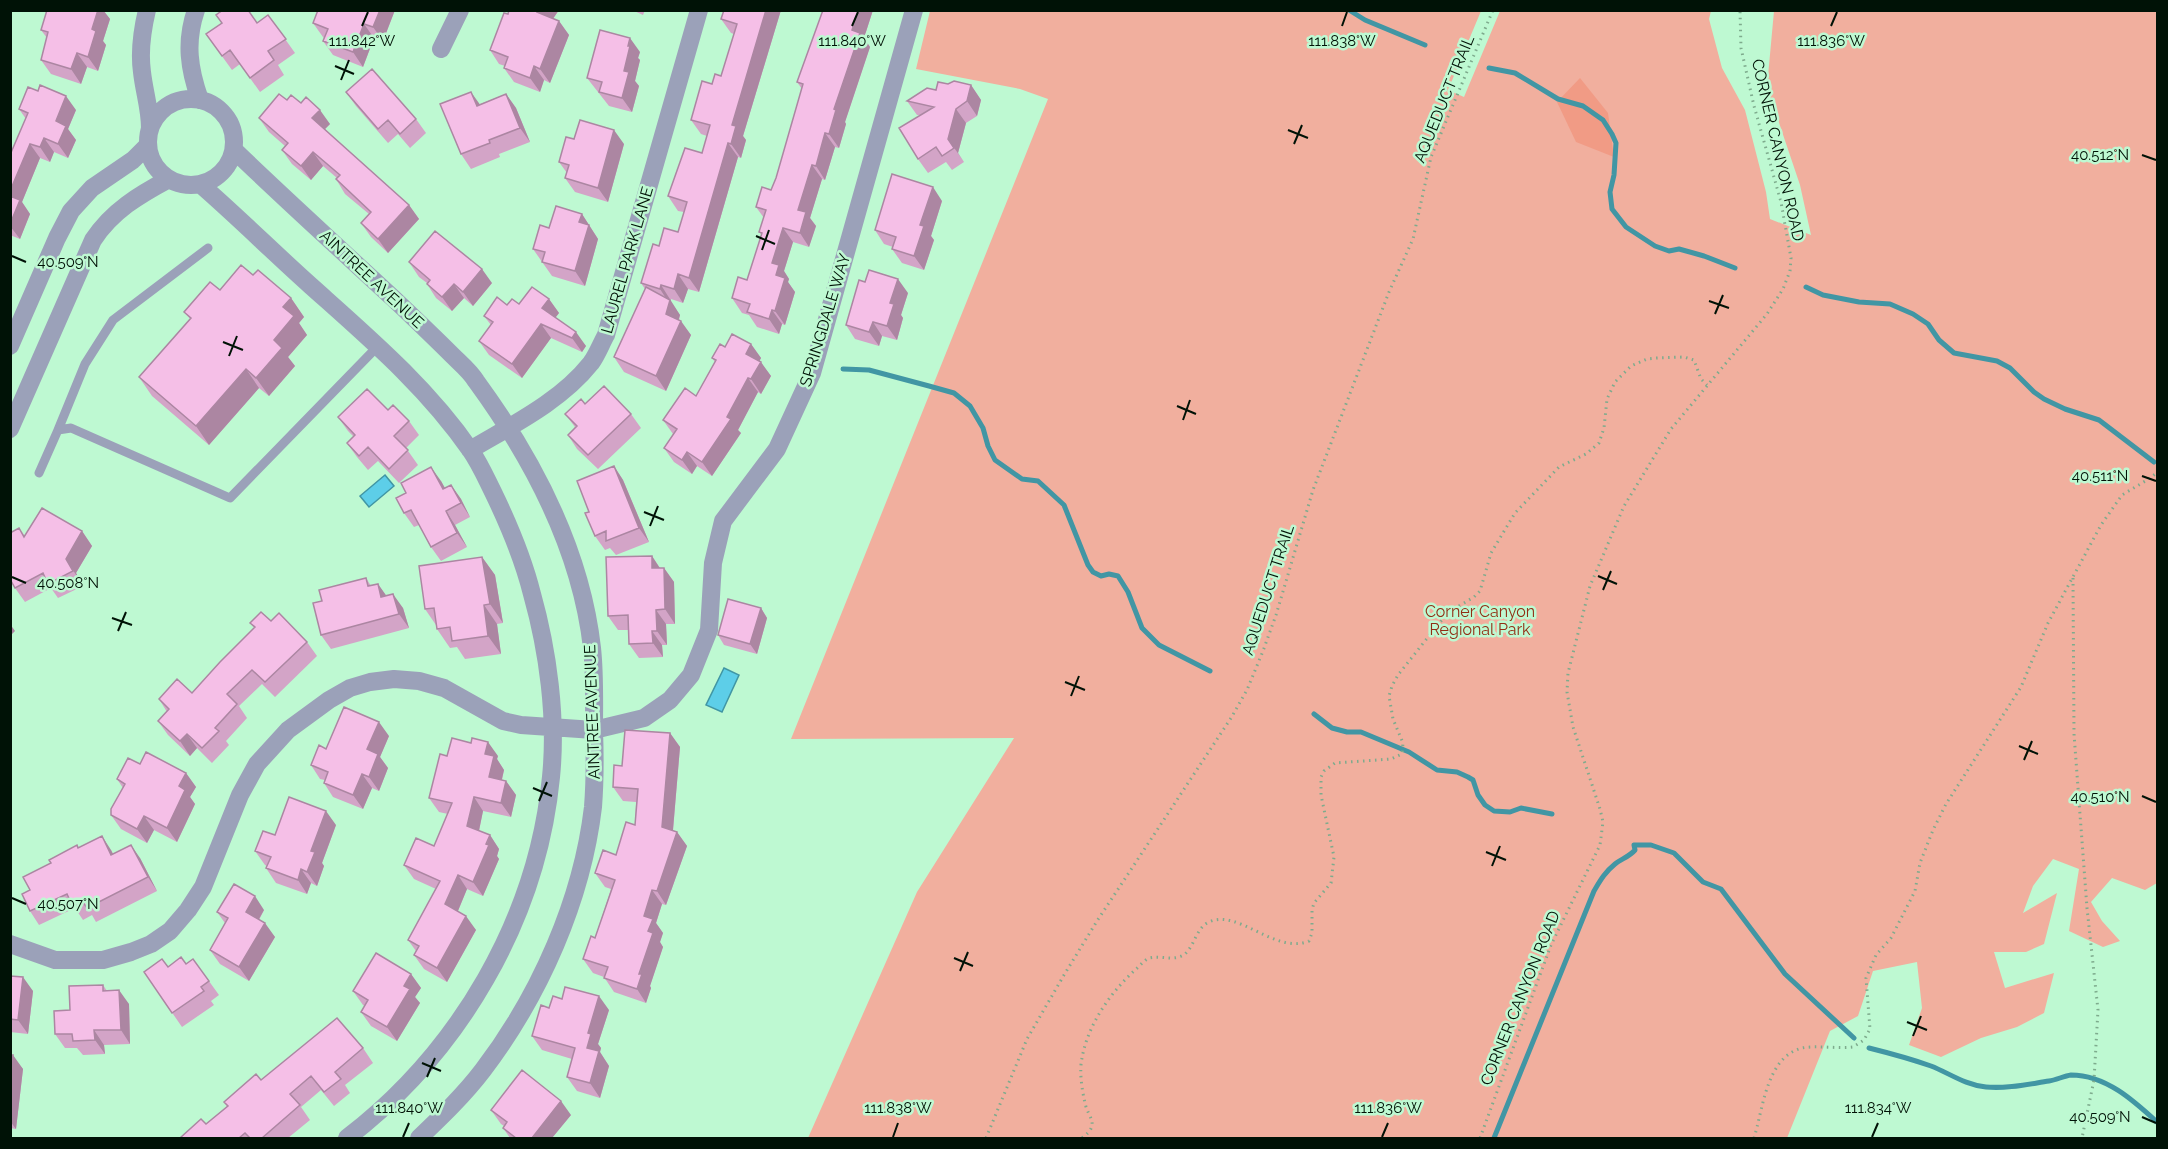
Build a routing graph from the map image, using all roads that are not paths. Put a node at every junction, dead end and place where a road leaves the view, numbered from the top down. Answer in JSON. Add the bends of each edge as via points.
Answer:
{"nodes":[{"id":1,"x":147,"y":10,"type":"edge"},
{"id":2,"x":196,"y":10,"type":"edge"},
{"id":3,"x":460,"y":10,"type":"edge"},
{"id":4,"x":699,"y":10,"type":"edge"},
{"id":5,"x":914,"y":10,"type":"edge"},
{"id":6,"x":441,"y":49,"type":"dead end"},
{"id":7,"x":200,"y":100,"type":"junction"},
{"id":8,"x":149,"y":137,"type":"junction"},
{"id":9,"x":234,"y":150,"type":"junction"},
{"id":10,"x":169,"y":179,"type":"junction"},
{"id":11,"x":201,"y":184,"type":"junction"},
{"id":12,"x":208,"y":248,"type":"dead end"},
{"id":13,"x":10,"y":346,"type":"edge"},
{"id":14,"x":378,"y":346,"type":"junction"},
{"id":15,"x":508,"y":427,"type":"junction"},
{"id":16,"x":10,"y":429,"type":"edge"},
{"id":17,"x":58,"y":430,"type":"junction"},
{"id":18,"x":470,"y":450,"type":"junction"},
{"id":19,"x":39,"y":473,"type":"dead end"},
{"id":20,"x":552,"y":728,"type":"junction"},
{"id":21,"x":594,"y":730,"type":"junction"},
{"id":22,"x":10,"y":944,"type":"edge"},
{"id":23,"x":346,"y":1138,"type":"edge"},
{"id":24,"x":419,"y":1138,"type":"edge"}],
"edges":[{"from":1,"to":8,"type":"street","via":[[141,51],[150,107]]},
{"from":2,"to":7,"type":"street","via":[[188,59]]},
{"from":3,"to":6,"type":"street"},
{"from":4,"to":15,"type":"street","name":"LAUREL PARK LANE","via":[[606,335],[592,362],[572,384]]},
{"from":5,"to":21,"type":"street","name":"SPRINGDALE WAY","via":[[812,373],[777,449],[723,521],[713,563],[709,630],[691,675],[670,700],[644,718]]},
{"from":7,"to":8,"type":"street","via":[[187,99],[165,108],[156,117]]},
{"from":7,"to":9,"type":"street","via":[[212,104],[226,118],[234,136]]},
{"from":8,"to":10,"type":"street","via":[[154,164]]},
{"from":8,"to":13,"type":"street","via":[[133,160],[92,189],[71,211]]},
{"from":9,"to":11,"type":"street","via":[[222,172]]},
{"from":9,"to":15,"type":"street","name":"AINTREE AVENUE","via":[[475,378]]},
{"from":10,"to":11,"type":"street"},
{"from":10,"to":16,"type":"street","via":[[126,204],[93,240]]},
{"from":11,"to":14,"type":"street"},
{"from":12,"to":17,"type":"lane","via":[[113,321],[85,364]]},
{"from":14,"to":17,"type":"lane","via":[[230,498],[71,428]]},
{"from":14,"to":18,"type":"street","via":[[431,400]]},
{"from":15,"to":18,"type":"street","name":"LAUREL PARK LANE"},
{"from":15,"to":21,"type":"street","name":"AINTREE AVENUE","via":[[560,525],[584,604],[594,680]]},
{"from":17,"to":19,"type":"lane"},
{"from":18,"to":20,"type":"street","via":[[525,564],[546,650]]},
{"from":20,"to":21,"type":"street","name":"SPRINGDALE WAY"},
{"from":20,"to":22,"type":"street","name":"SPRINGDALE WAY","via":[[503,721],[466,698],[419,681],[394,679],[350,688],[288,730],[257,764],[240,795],[203,887],[170,931],[151,944],[103,960],[55,960]]},
{"from":20,"to":23,"type":"street","via":[[551,776],[542,831],[519,911],[502,949],[449,1036],[395,1098]]},
{"from":21,"to":24,"type":"street","name":"AINTREE AVENUE","via":[[595,773],[585,851],[573,899],[554,946],[527,1000],[483,1069]]}]}
